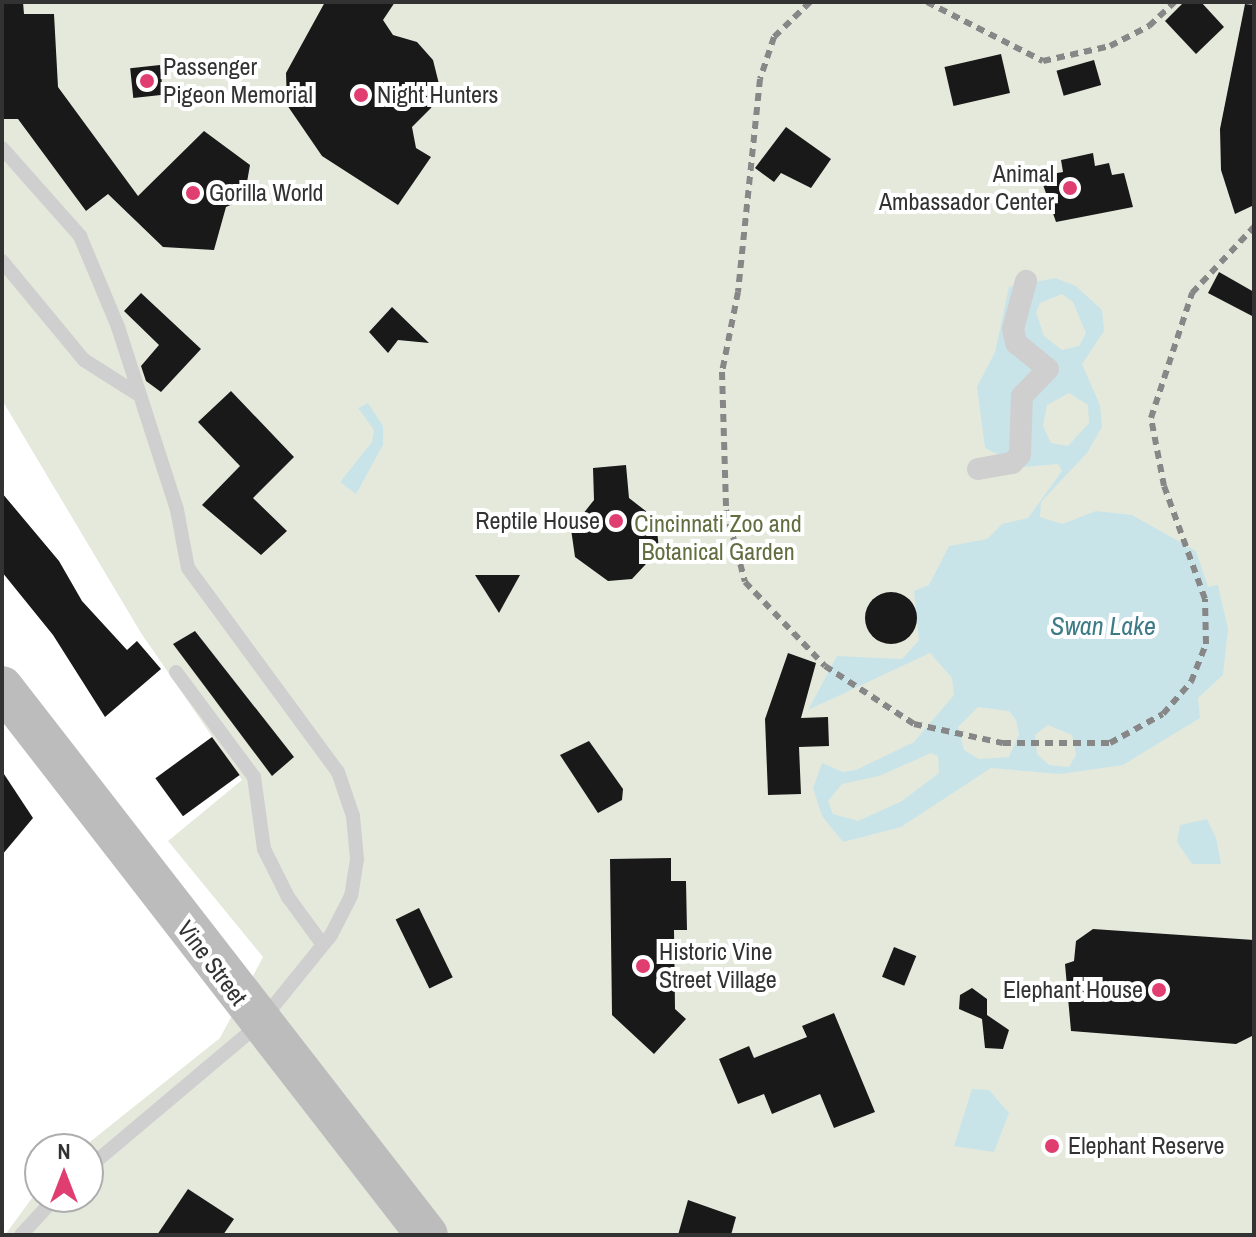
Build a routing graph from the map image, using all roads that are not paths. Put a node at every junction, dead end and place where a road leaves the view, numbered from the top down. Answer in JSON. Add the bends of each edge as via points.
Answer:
{"nodes":[{"id":1,"x":2,"y":148,"type":"edge"},
{"id":2,"x":2,"y":261,"type":"edge"},
{"id":3,"x":1026,"y":281,"type":"dead end"},
{"id":4,"x":136,"y":393,"type":"junction"},
{"id":5,"x":978,"y":469,"type":"dead end"},
{"id":6,"x":176,"y":672,"type":"dead end"},
{"id":7,"x":2,"y":687,"type":"edge"},
{"id":8,"x":323,"y":945,"type":"junction"},
{"id":9,"x":258,"y":1025,"type":"junction"},
{"id":10,"x":104,"y":1155,"type":"edge"},
{"id":11,"x":41,"y":1213,"type":"edge"},
{"id":12,"x":21,"y":1235,"type":"edge"},
{"id":13,"x":427,"y":1235,"type":"edge"}],
"edges":[{"from":1,"to":4,"type":"lane","via":[[80,236],[118,327]]},
{"from":2,"to":4,"type":"lane","via":[[84,360]]},
{"from":3,"to":5,"type":"street","via":[[1013,317],[1016,343],[1048,369],[1022,396],[1020,455],[1012,463]]},
{"from":4,"to":8,"type":"lane","via":[[177,510],[188,568],[338,772],[353,816],[357,859],[351,896]]},
{"from":6,"to":8,"type":"lane","via":[[254,777],[264,849]]},
{"from":7,"to":9,"type":"main road","name":"Vine Street"},
{"from":8,"to":9,"type":"lane"},
{"from":9,"to":10,"type":"lane"},
{"from":9,"to":13,"type":"main road","name":"Vine Street"},
{"from":11,"to":12,"type":"lane"}]}
